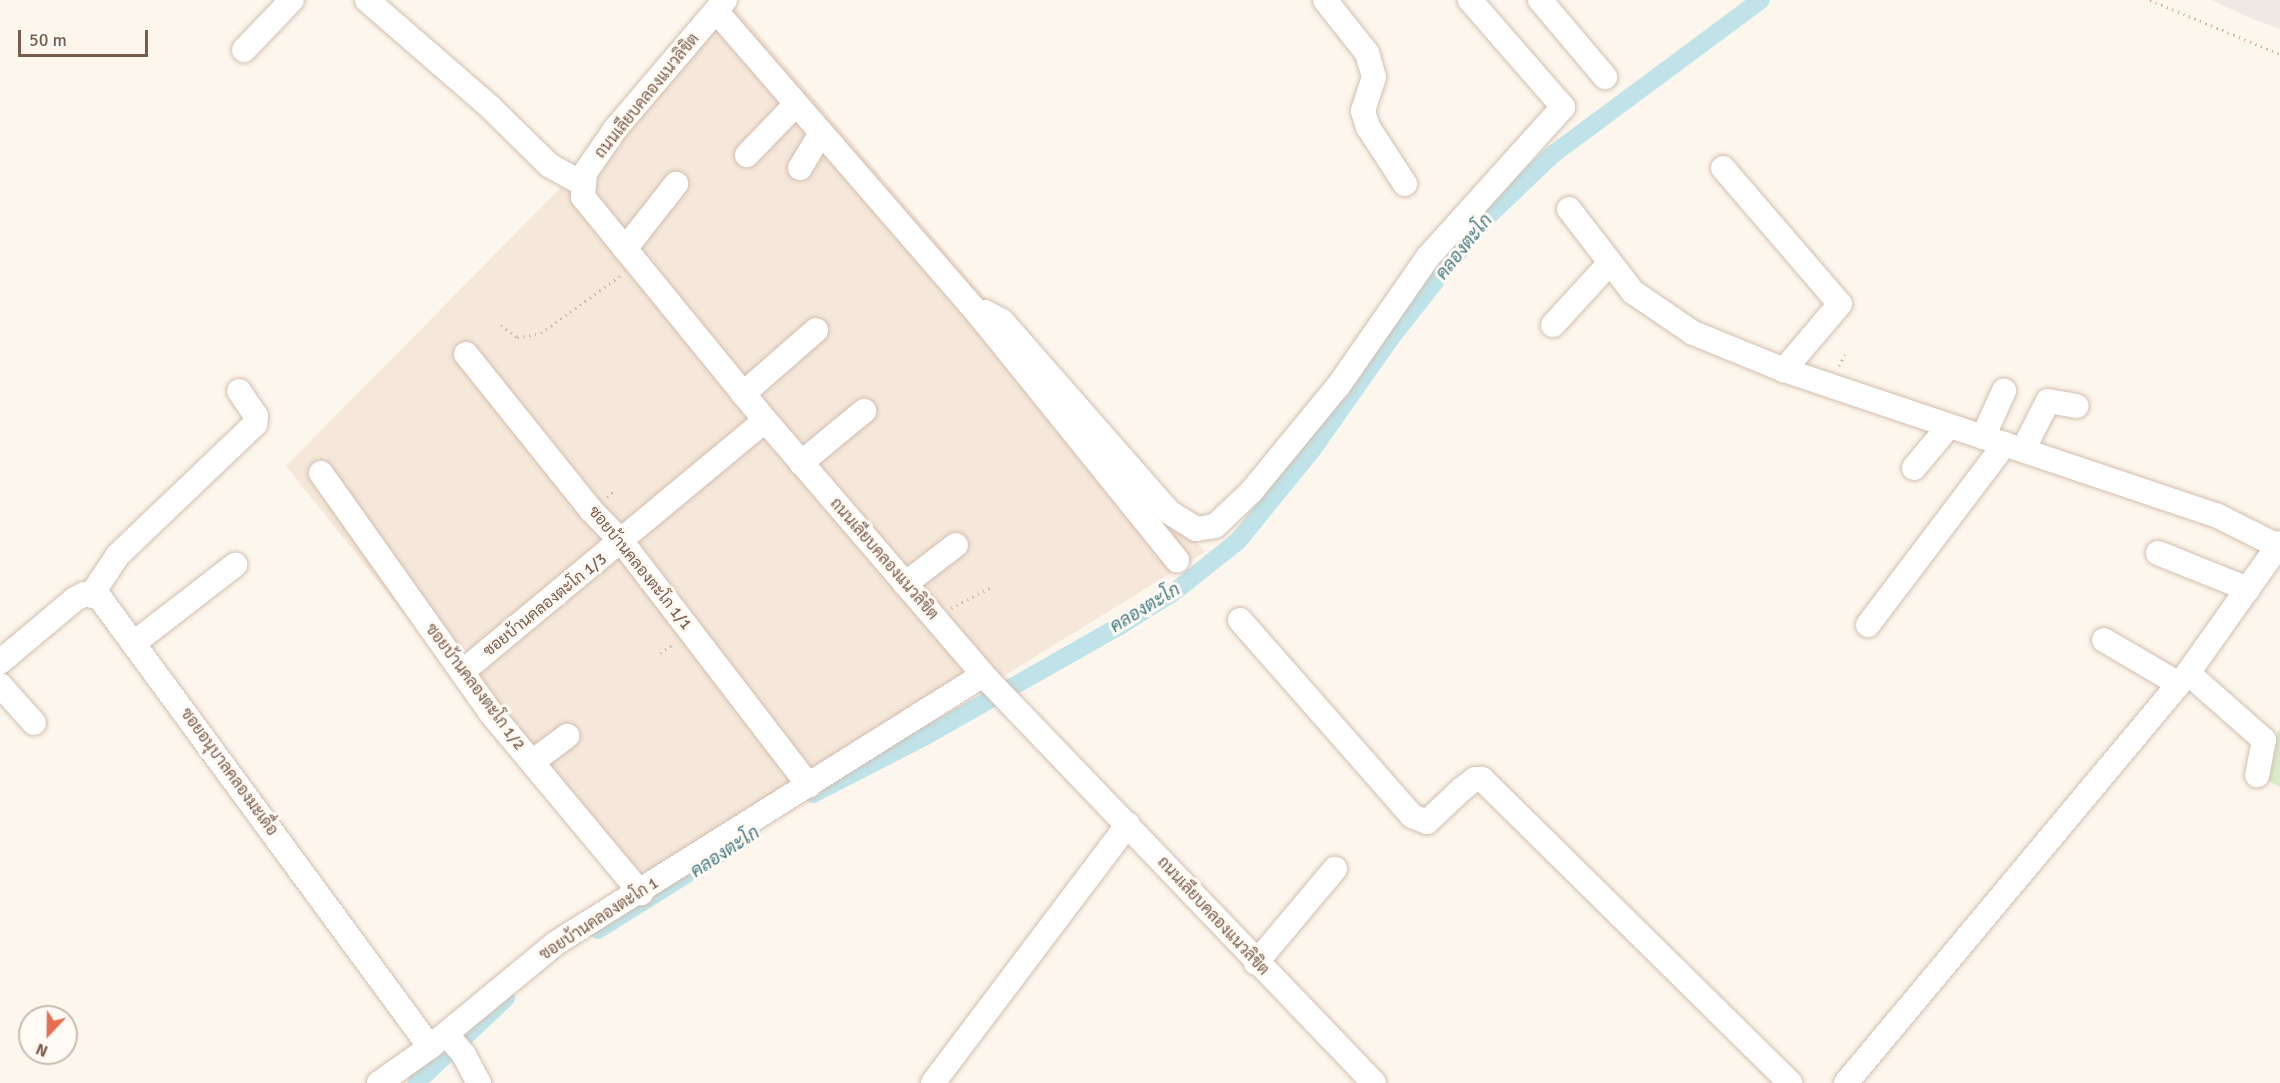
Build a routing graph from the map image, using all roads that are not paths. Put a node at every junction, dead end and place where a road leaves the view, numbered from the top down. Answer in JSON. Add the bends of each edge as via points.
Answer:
{"nodes":[{"id":1,"x":292,"y":0,"type":"edge"},
{"id":2,"x":367,"y":0,"type":"edge"},
{"id":3,"x":1325,"y":0,"type":"edge"},
{"id":4,"x":1470,"y":0,"type":"edge"},
{"id":5,"x":1540,"y":0,"type":"edge"},
{"id":6,"x":721,"y":6,"type":"edge"},
{"id":7,"x":244,"y":50,"type":"dead end"},
{"id":8,"x":1605,"y":77,"type":"dead end"},
{"id":9,"x":796,"y":104,"type":"junction"},
{"id":10,"x":821,"y":133,"type":"junction"},
{"id":11,"x":747,"y":155,"type":"dead end"},
{"id":12,"x":800,"y":168,"type":"dead end"},
{"id":13,"x":1723,"y":168,"type":"dead end"},
{"id":14,"x":582,"y":183,"type":"junction"},
{"id":15,"x":676,"y":184,"type":"dead end"},
{"id":16,"x":1405,"y":184,"type":"dead end"},
{"id":17,"x":1569,"y":209,"type":"dead end"},
{"id":18,"x":631,"y":256,"type":"junction"},
{"id":19,"x":1608,"y":265,"type":"junction"},
{"id":20,"x":980,"y":316,"type":"junction"},
{"id":21,"x":1553,"y":325,"type":"dead end"},
{"id":22,"x":816,"y":330,"type":"dead end"},
{"id":23,"x":466,"y":354,"type":"dead end"},
{"id":24,"x":1784,"y":370,"type":"junction"},
{"id":25,"x":238,"y":391,"type":"dead end"},
{"id":26,"x":2004,"y":391,"type":"dead end"},
{"id":27,"x":743,"y":394,"type":"junction"},
{"id":28,"x":2077,"y":406,"type":"dead end"},
{"id":29,"x":864,"y":411,"type":"dead end"},
{"id":30,"x":765,"y":420,"type":"junction"},
{"id":31,"x":1949,"y":426,"type":"junction"},
{"id":32,"x":2004,"y":444,"type":"junction"},
{"id":33,"x":801,"y":463,"type":"junction"},
{"id":34,"x":1914,"y":468,"type":"dead end"},
{"id":35,"x":321,"y":473,"type":"dead end"},
{"id":36,"x":622,"y":542,"type":"junction"},
{"id":37,"x":2279,"y":544,"type":"edge"},
{"id":38,"x":956,"y":545,"type":"dead end"},
{"id":39,"x":2158,"y":553,"type":"dead end"},
{"id":40,"x":1177,"y":560,"type":"dead end"},
{"id":41,"x":235,"y":565,"type":"dead end"},
{"id":42,"x":905,"y":584,"type":"junction"},
{"id":43,"x":2248,"y":589,"type":"junction"},
{"id":44,"x":92,"y":594,"type":"junction"},
{"id":45,"x":1240,"y":620,"type":"dead end"},
{"id":46,"x":1868,"y":625,"type":"dead end"},
{"id":47,"x":2104,"y":640,"type":"dead end"},
{"id":48,"x":134,"y":643,"type":"junction"},
{"id":49,"x":0,"y":662,"type":"edge"},
{"id":50,"x":462,"y":672,"type":"junction"},
{"id":51,"x":985,"y":677,"type":"junction"},
{"id":52,"x":2183,"y":678,"type":"junction"},
{"id":53,"x":0,"y":685,"type":"edge"},
{"id":54,"x":34,"y":723,"type":"dead end"},
{"id":55,"x":567,"y":736,"type":"dead end"},
{"id":56,"x":532,"y":762,"type":"junction"},
{"id":57,"x":2257,"y":775,"type":"dead end"},
{"id":58,"x":809,"y":786,"type":"junction"},
{"id":59,"x":1128,"y":824,"type":"junction"},
{"id":60,"x":1335,"y":869,"type":"dead end"},
{"id":61,"x":641,"y":893,"type":"junction"},
{"id":62,"x":1256,"y":963,"type":"junction"},
{"id":63,"x":447,"y":1044,"type":"junction"},
{"id":64,"x":379,"y":1083,"type":"edge"},
{"id":65,"x":479,"y":1083,"type":"edge"},
{"id":66,"x":933,"y":1083,"type":"edge"},
{"id":67,"x":1374,"y":1083,"type":"edge"},
{"id":68,"x":1790,"y":1083,"type":"edge"},
{"id":69,"x":1845,"y":1083,"type":"edge"}],
"edges":[{"from":1,"to":7,"type":"street"},
{"from":2,"to":14,"type":"street","via":[[549,165]]},
{"from":3,"to":16,"type":"street","via":[[1367,53],[1374,77],[1364,111],[1368,127]]},
{"from":4,"to":20,"type":"street","via":[[1563,107],[1428,257],[1339,385],[1251,492],[1215,526],[1196,529],[1169,512],[1002,321],[985,312]]},
{"from":5,"to":8,"type":"street"},
{"from":6,"to":9,"type":"street"},
{"from":6,"to":14,"type":"street","name":"ถนนเลียบคลองแนวลิขิต","via":[[616,128]]},
{"from":9,"to":10,"type":"street"},
{"from":9,"to":11,"type":"street"},
{"from":10,"to":12,"type":"street"},
{"from":10,"to":20,"type":"street"},
{"from":13,"to":24,"type":"street","via":[[1840,304]]},
{"from":14,"to":18,"type":"street","name":"ถนนเลียบคลองแนวลิขิต","via":[[584,196]]},
{"from":15,"to":18,"type":"street"},
{"from":17,"to":19,"type":"street"},
{"from":18,"to":27,"type":"street","name":"ถนนเลียบคลองแนวลิขิต"},
{"from":19,"to":21,"type":"street"},
{"from":19,"to":24,"type":"street","via":[[1633,292],[1664,316],[1693,333]]},
{"from":20,"to":40,"type":"street"},
{"from":22,"to":27,"type":"street"},
{"from":23,"to":36,"type":"street","name":"ซอยบ้านคลองตะโก 1/1","via":[[591,510]]},
{"from":24,"to":31,"type":"street"},
{"from":25,"to":44,"type":"street","via":[[256,416],[255,424],[118,555]]},
{"from":26,"to":32,"type":"street"},
{"from":27,"to":30,"type":"street","name":"ถนนเลียบคลองแนวลิขิต"},
{"from":28,"to":32,"type":"street","via":[[2048,401]]},
{"from":29,"to":33,"type":"street"},
{"from":30,"to":33,"type":"street","name":"ถนนเลียบคลองแนวลิขิต"},
{"from":30,"to":36,"type":"street","name":"ซอยบ้านคลองตะโก 1/3"},
{"from":31,"to":32,"type":"street"},
{"from":31,"to":34,"type":"street"},
{"from":32,"to":37,"type":"street","via":[[2216,515]]},
{"from":32,"to":46,"type":"street"},
{"from":33,"to":42,"type":"street","name":"ถนนเลียบคลองแนวลิขิต"},
{"from":35,"to":50,"type":"street","name":"ซอยบ้านคลองตะโก 1/2"},
{"from":36,"to":50,"type":"street","name":"ซอยบ้านคลองตะโก 1/3"},
{"from":36,"to":58,"type":"street","name":"ซอยบ้านคลองตะโก 1/1"},
{"from":37,"to":43,"type":"street"},
{"from":38,"to":42,"type":"street"},
{"from":39,"to":43,"type":"street"},
{"from":41,"to":48,"type":"street"},
{"from":42,"to":51,"type":"street","name":"ถนนเลียบคลองแนวลิขิต"},
{"from":43,"to":52,"type":"street"},
{"from":44,"to":48,"type":"street","name":"ซอยอนุบาลคลองมะเดื่อ","via":[[100,598]]},
{"from":44,"to":49,"type":"street","via":[[75,599]]},
{"from":45,"to":68,"type":"street","via":[[1412,816],[1427,822],[1475,779],[1482,779]]},
{"from":47,"to":52,"type":"street"},
{"from":48,"to":63,"type":"street","name":"ซอยอนุบาลคลองมะเดื่อ"},
{"from":50,"to":56,"type":"street","name":"ซอยบ้านคลองตะโก 1/2"},
{"from":51,"to":58,"type":"street","name":"ซอยบ้านคลองตะโก 1"},
{"from":51,"to":59,"type":"street","name":"ถนนเลียบคลองแนวลิขิต"},
{"from":52,"to":57,"type":"street","via":[[2264,740]]},
{"from":52,"to":69,"type":"street"},
{"from":53,"to":54,"type":"street"},
{"from":55,"to":56,"type":"street"},
{"from":56,"to":61,"type":"street","name":"ซอยบ้านคลองตะโก 1/2"},
{"from":58,"to":61,"type":"street","name":"ซอยบ้านคลองตะโก 1"},
{"from":59,"to":62,"type":"street","name":"ถนนเลียบคลองแนวลิขิต"},
{"from":59,"to":66,"type":"street"},
{"from":60,"to":62,"type":"street"},
{"from":61,"to":63,"type":"street","name":"ซอยบ้านคลองตะโก 1","via":[[556,944]]},
{"from":62,"to":67,"type":"street","name":"ถนนเลียบคลองแนวลิขิต"},
{"from":63,"to":64,"type":"street","name":"ซอยบ้านคลองตะโก 1"},
{"from":63,"to":65,"type":"street","name":"ซอยอนุบาลคลองมะเดื่อ"}]}
